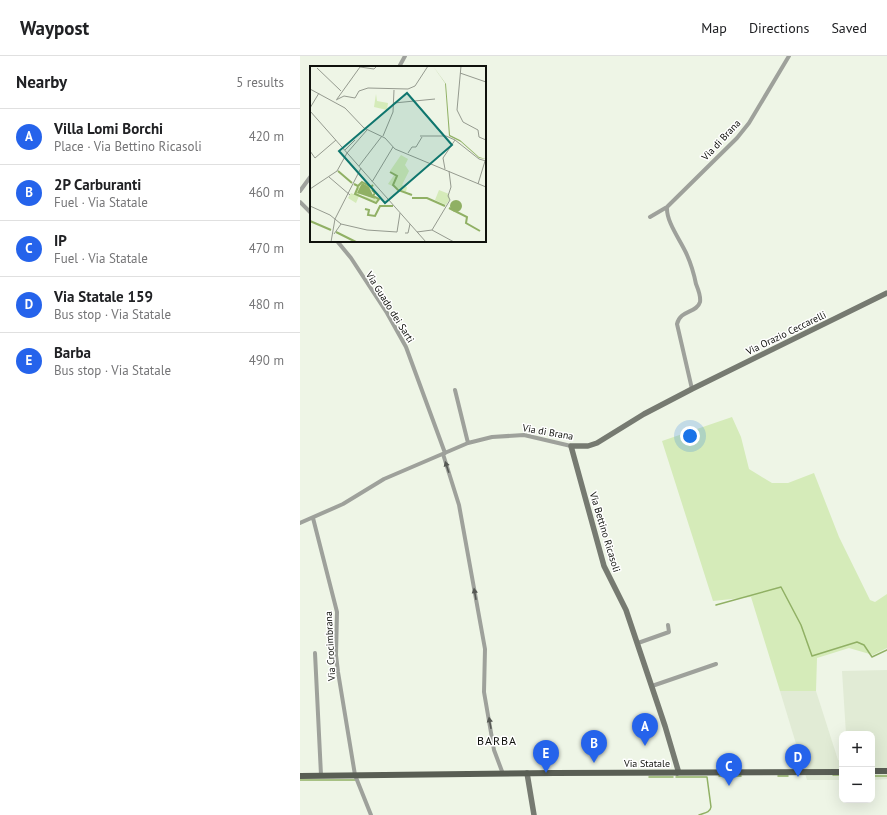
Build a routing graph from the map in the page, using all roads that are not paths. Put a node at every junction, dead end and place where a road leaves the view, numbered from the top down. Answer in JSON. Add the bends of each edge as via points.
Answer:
{"nodes":[{"id":1,"x":405,"y":56,"type":"edge"},
{"id":2,"x":789,"y":56,"type":"edge"},
{"id":3,"x":400,"y":66,"type":"edge"},
{"id":4,"x":310,"y":177,"type":"edge"},
{"id":5,"x":300,"y":191,"type":"edge"},
{"id":6,"x":300,"y":202,"type":"edge"},
{"id":7,"x":667,"y":208,"type":"junction"},
{"id":8,"x":310,"y":212,"type":"edge"},
{"id":9,"x":650,"y":217,"type":"dead end"},
{"id":10,"x":338,"y":242,"type":"edge"},
{"id":11,"x":887,"y":293,"type":"edge"},
{"id":12,"x":692,"y":388,"type":"junction"},
{"id":13,"x":455,"y":390,"type":"dead end"},
{"id":14,"x":468,"y":443,"type":"junction"},
{"id":15,"x":571,"y":446,"type":"junction"},
{"id":16,"x":444,"y":454,"type":"junction"},
{"id":17,"x":313,"y":518,"type":"junction"},
{"id":18,"x":300,"y":523,"type":"edge"},
{"id":19,"x":668,"y":625,"type":"dead end"},
{"id":20,"x":638,"y":643,"type":"junction"},
{"id":21,"x":315,"y":653,"type":"dead end"},
{"id":22,"x":716,"y":664,"type":"dead end"},
{"id":23,"x":652,"y":686,"type":"junction"},
{"id":24,"x":875,"y":771,"type":"edge"},
{"id":25,"x":887,"y":771,"type":"edge"},
{"id":26,"x":839,"y":772,"type":"edge"},
{"id":27,"x":527,"y":773,"type":"junction"},
{"id":28,"x":677,"y":773,"type":"junction"},
{"id":29,"x":504,"y":774,"type":"junction"},
{"id":30,"x":355,"y":775,"type":"junction"},
{"id":31,"x":300,"y":776,"type":"edge"},
{"id":32,"x":321,"y":776,"type":"junction"},
{"id":33,"x":371,"y":815,"type":"edge"},
{"id":34,"x":534,"y":815,"type":"edge"}],
"edges":[{"from":1,"to":3,"type":"street"},
{"from":2,"to":7,"type":"street","name":"Via di Brana","via":[[749,123],[728,148]]},
{"from":4,"to":5,"type":"street"},
{"from":6,"to":8,"type":"street"},
{"from":7,"to":9,"type":"street","name":"Via di Brana"},
{"from":7,"to":12,"type":"street","via":[[667,217],[687,256],[700,297],[698,305],[682,315],[677,324]]},
{"from":10,"to":16,"type":"street","name":"Via Guado dei Sarti","via":[[387,313],[406,347]]},
{"from":11,"to":12,"type":"street","name":"Via Orazio Ceccarelli"},
{"from":12,"to":15,"type":"street","name":"Via di Brana","via":[[597,443]]},
{"from":13,"to":14,"type":"street"},
{"from":14,"to":15,"type":"street","name":"Via di Brana","via":[[492,437],[524,435]]},
{"from":14,"to":16,"type":"street","name":"Via di Brana"},
{"from":15,"to":20,"type":"street","name":"Via Bettino Ricasoli","via":[[604,566],[626,610]]},
{"from":16,"to":17,"type":"street","name":"Via di Brana","via":[[384,479],[344,504]]},
{"from":29,"to":16,"type":"street","one_way":true,"via":[[494,750],[484,692],[485,650],[459,504]]},
{"from":17,"to":18,"type":"street","name":"Via di Brana"},
{"from":17,"to":30,"type":"street","name":"Via Crocimbrana","via":[[337,612],[336,655]]},
{"from":19,"to":20,"type":"street","via":[[669,632]]},
{"from":20,"to":23,"type":"street","name":"Via Bettino Ricasoli"},
{"from":21,"to":32,"type":"street"},
{"from":22,"to":23,"type":"street"},
{"from":23,"to":28,"type":"street","name":"Via Bettino Ricasoli"},
{"from":24,"to":25,"type":"main road"},
{"from":26,"to":28,"type":"main road","name":"Via Statale"},
{"from":27,"to":28,"type":"main road","name":"Via Statale"},
{"from":27,"to":29,"type":"main road","name":"Via Statale"},
{"from":27,"to":34,"type":"street"},
{"from":29,"to":30,"type":"main road","name":"Via Statale"},
{"from":30,"to":32,"type":"main road","name":"Via Statale"},
{"from":30,"to":33,"type":"street","name":"Via Crocimbrana"},
{"from":31,"to":32,"type":"main road","name":"Via Statale"}]}
